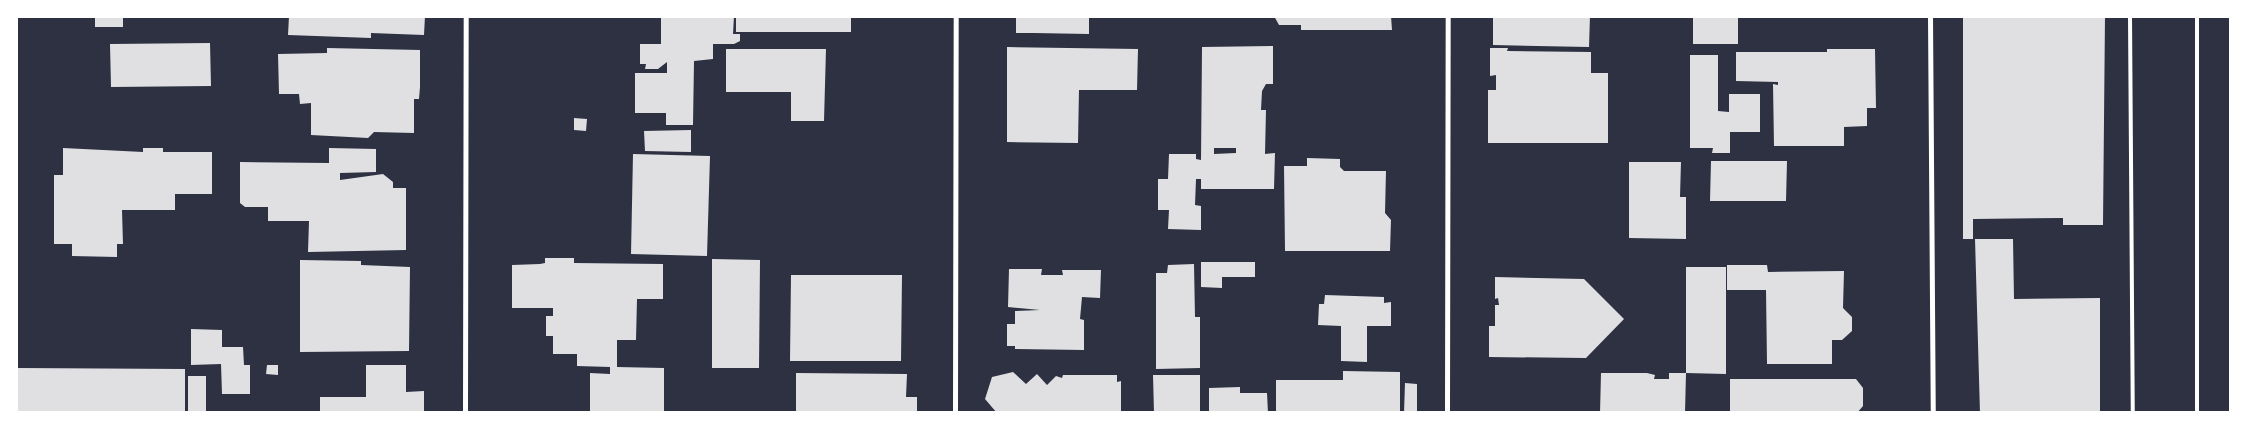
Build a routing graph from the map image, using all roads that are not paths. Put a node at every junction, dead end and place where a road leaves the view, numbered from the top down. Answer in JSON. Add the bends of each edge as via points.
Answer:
{"nodes":[{"id":1,"x":466,"y":16,"type":"edge"},
{"id":2,"x":956,"y":16,"type":"edge"},
{"id":3,"x":1448,"y":16,"type":"edge"},
{"id":4,"x":1930,"y":16,"type":"edge"},
{"id":5,"x":2130,"y":16,"type":"edge"},
{"id":6,"x":2197,"y":16,"type":"edge"},
{"id":7,"x":465,"y":413,"type":"edge"},
{"id":8,"x":955,"y":413,"type":"edge"},
{"id":9,"x":1447,"y":413,"type":"edge"},
{"id":10,"x":1933,"y":413,"type":"edge"},
{"id":11,"x":2133,"y":413,"type":"edge"},
{"id":12,"x":2197,"y":413,"type":"edge"}],
"edges":[{"from":1,"to":7,"type":"street"},
{"from":2,"to":8,"type":"street"},
{"from":3,"to":9,"type":"street"},
{"from":4,"to":10,"type":"street"},
{"from":5,"to":11,"type":"lane"},
{"from":6,"to":12,"type":"lane"}]}
